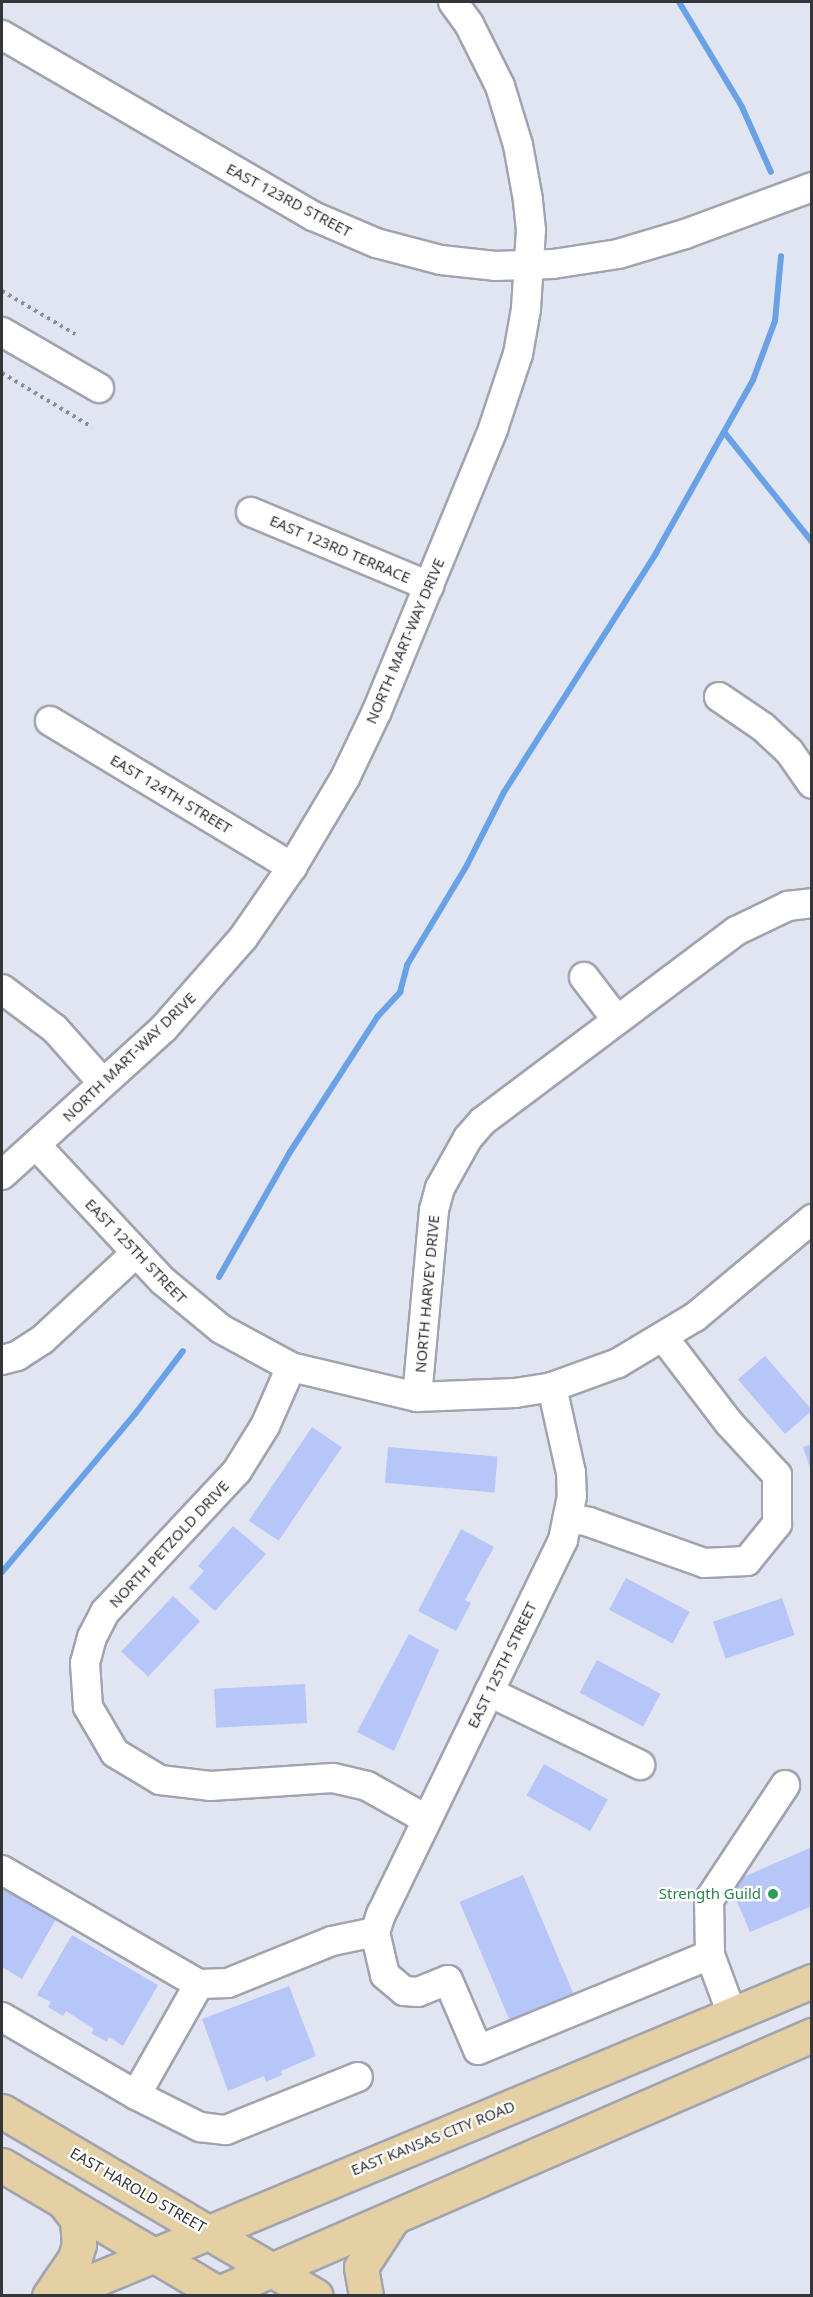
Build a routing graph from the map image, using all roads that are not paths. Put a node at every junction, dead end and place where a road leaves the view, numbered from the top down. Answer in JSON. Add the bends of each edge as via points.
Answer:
{"nodes":[{"id":1,"x":453,"y":2,"type":"edge"},
{"id":2,"x":2,"y":35,"type":"edge"},
{"id":3,"x":812,"y":187,"type":"edge"},
{"id":4,"x":529,"y":265,"type":"junction"},
{"id":5,"x":2,"y":332,"type":"edge"},
{"id":6,"x":99,"y":388,"type":"dead end"},
{"id":7,"x":251,"y":512,"type":"dead end"},
{"id":8,"x":429,"y":586,"type":"junction"},
{"id":9,"x":719,"y":697,"type":"dead end"},
{"id":10,"x":50,"y":721,"type":"dead end"},
{"id":11,"x":812,"y":784,"type":"edge"},
{"id":12,"x":292,"y":867,"type":"junction"},
{"id":13,"x":812,"y":903,"type":"edge"},
{"id":14,"x":584,"y":977,"type":"dead end"},
{"id":15,"x":2,"y":989,"type":"edge"},
{"id":16,"x":616,"y":1020,"type":"junction"},
{"id":17,"x":103,"y":1083,"type":"junction"},
{"id":18,"x":36,"y":1145,"type":"junction"},
{"id":19,"x":2,"y":1175,"type":"edge"},
{"id":20,"x":812,"y":1219,"type":"edge"},
{"id":21,"x":136,"y":1253,"type":"junction"},
{"id":22,"x":664,"y":1338,"type":"junction"},
{"id":23,"x":2,"y":1360,"type":"edge"},
{"id":24,"x":291,"y":1367,"type":"junction"},
{"id":25,"x":552,"y":1387,"type":"junction"},
{"id":26,"x":417,"y":1397,"type":"junction"},
{"id":27,"x":569,"y":1518,"type":"junction"},
{"id":28,"x":489,"y":1692,"type":"junction"},
{"id":29,"x":640,"y":1764,"type":"dead end"},
{"id":30,"x":785,"y":1785,"type":"dead end"},
{"id":31,"x":426,"y":1819,"type":"junction"},
{"id":32,"x":2,"y":1870,"type":"edge"},
{"id":33,"x":375,"y":1932,"type":"junction"},
{"id":34,"x":710,"y":1955,"type":"junction"},
{"id":35,"x":812,"y":1981,"type":"edge"},
{"id":36,"x":199,"y":1984,"type":"junction"},
{"id":37,"x":732,"y":2014,"type":"junction"},
{"id":38,"x":2,"y":2017,"type":"edge"},
{"id":39,"x":812,"y":2035,"type":"edge"},
{"id":40,"x":357,"y":2078,"type":"dead end"},
{"id":41,"x":136,"y":2095,"type":"junction"},
{"id":42,"x":2,"y":2111,"type":"edge"},
{"id":43,"x":2,"y":2164,"type":"edge"},
{"id":44,"x":63,"y":2200,"type":"junction"},
{"id":45,"x":393,"y":2219,"type":"junction"},
{"id":46,"x":209,"y":2232,"type":"junction"},
{"id":47,"x":154,"y":2254,"type":"junction"},
{"id":48,"x":274,"y":2269,"type":"junction"},
{"id":49,"x":48,"y":2295,"type":"edge"},
{"id":50,"x":56,"y":2295,"type":"edge"},
{"id":51,"x":218,"y":2295,"type":"edge"},
{"id":52,"x":316,"y":2295,"type":"edge"},
{"id":53,"x":366,"y":2295,"type":"edge"}],
"edges":[{"from":1,"to":4,"type":"street","name":"NORTH MART-WAY DRIVE","via":[[469,24],[500,86],[518,146],[528,200]]},
{"from":2,"to":4,"type":"street","name":"EAST 123RD STREET","via":[[289,203],[344,230],[441,260]]},
{"from":3,"to":4,"type":"street","name":"EAST 123RD STREET","via":[[654,244],[582,261]]},
{"from":4,"to":8,"type":"street","name":"NORTH MART-WAY DRIVE","via":[[526,309],[508,389]]},
{"from":5,"to":6,"type":"street"},
{"from":7,"to":8,"type":"street","name":"EAST 123RD TERRACE"},
{"from":8,"to":12,"type":"street","name":"NORTH MART-WAY DRIVE","via":[[345,778]]},
{"from":9,"to":11,"type":"street","via":[[764,727],[789,751]]},
{"from":10,"to":12,"type":"street","name":"EAST 124TH STREET"},
{"from":12,"to":17,"type":"street","name":"NORTH MART-WAY DRIVE","via":[[243,938],[199,991]]},
{"from":13,"to":16,"type":"street","name":"NORTH HARVEY DRIVE","via":[[788,906],[746,925]]},
{"from":14,"to":16,"type":"street"},
{"from":15,"to":17,"type":"street","via":[[55,1029]]},
{"from":16,"to":26,"type":"street","name":"NORTH HARVEY DRIVE","via":[[483,1121],[455,1157],[434,1210]]},
{"from":17,"to":18,"type":"street","name":"NORTH MART-WAY DRIVE"},
{"from":18,"to":19,"type":"street","name":"NORTH MART-WAY DRIVE"},
{"from":18,"to":21,"type":"street","name":"EAST 125TH STREET"},
{"from":20,"to":22,"type":"street","name":"EAST 125TH STREET","via":[[720,1298]]},
{"from":21,"to":23,"type":"street","via":[[42,1340],[17,1356]]},
{"from":21,"to":24,"type":"street","name":"EAST 125TH STREET","via":[[188,1305],[221,1329]]},
{"from":22,"to":25,"type":"street","name":"EAST 125TH STREET","via":[[618,1363]]},
{"from":22,"to":27,"type":"street","via":[[729,1423],[777,1475],[777,1524],[747,1561],[704,1563]]},
{"from":24,"to":26,"type":"street","name":"EAST 125TH STREET"},
{"from":24,"to":31,"type":"street","name":"NORTH PETZOLD DRIVE","via":[[265,1426],[237,1471],[105,1612],[85,1663],[88,1707],[115,1753],[160,1780],[210,1786],[333,1778],[367,1786]]},
{"from":25,"to":26,"type":"street","name":"EAST 125TH STREET","via":[[478,1397]]},
{"from":25,"to":27,"type":"street","name":"EAST 125TH STREET","via":[[571,1473]]},
{"from":27,"to":28,"type":"street","name":"EAST 125TH STREET","via":[[563,1540]]},
{"from":28,"to":29,"type":"street"},
{"from":28,"to":31,"type":"street","name":"EAST 125TH STREET"},
{"from":30,"to":34,"type":"street","via":[[709,1900]]},
{"from":31,"to":33,"type":"street","name":"EAST 125TH STREET"},
{"from":32,"to":36,"type":"street"},
{"from":33,"to":34,"type":"street","via":[[385,1975],[394,1986],[418,1992],[448,1980],[478,2050]]},
{"from":33,"to":36,"type":"street","via":[[332,1941],[228,1983]]},
{"from":34,"to":37,"type":"street"},
{"from":35,"to":37,"type":"main road","name":"EAST KANSAS CITY ROAD"},
{"from":36,"to":41,"type":"street"},
{"from":37,"to":46,"type":"main road","name":"EAST KANSAS CITY ROAD"},
{"from":38,"to":41,"type":"street"},
{"from":39,"to":45,"type":"main road"},
{"from":40,"to":41,"type":"street","via":[[226,2130],[200,2127]]},
{"from":42,"to":46,"type":"main road","name":"EAST HAROLD STREET"},
{"from":43,"to":44,"type":"main road"},
{"from":44,"to":47,"type":"main road"},
{"from":44,"to":49,"type":"main road","via":[[76,2219],[79,2242],[75,2258]]},
{"from":45,"to":48,"type":"main road"},
{"from":45,"to":53,"type":"main road","via":[[368,2251],[361,2267]]},
{"from":46,"to":47,"type":"main road","name":"EAST KANSAS CITY ROAD"},
{"from":46,"to":48,"type":"main road","name":"EAST HAROLD STREET"},
{"from":47,"to":50,"type":"main road","name":"EAST KANSAS CITY ROAD"},
{"from":47,"to":51,"type":"main road"},
{"from":48,"to":51,"type":"main road"},
{"from":48,"to":52,"type":"main road","name":"EAST HAROLD STREET"}]}
